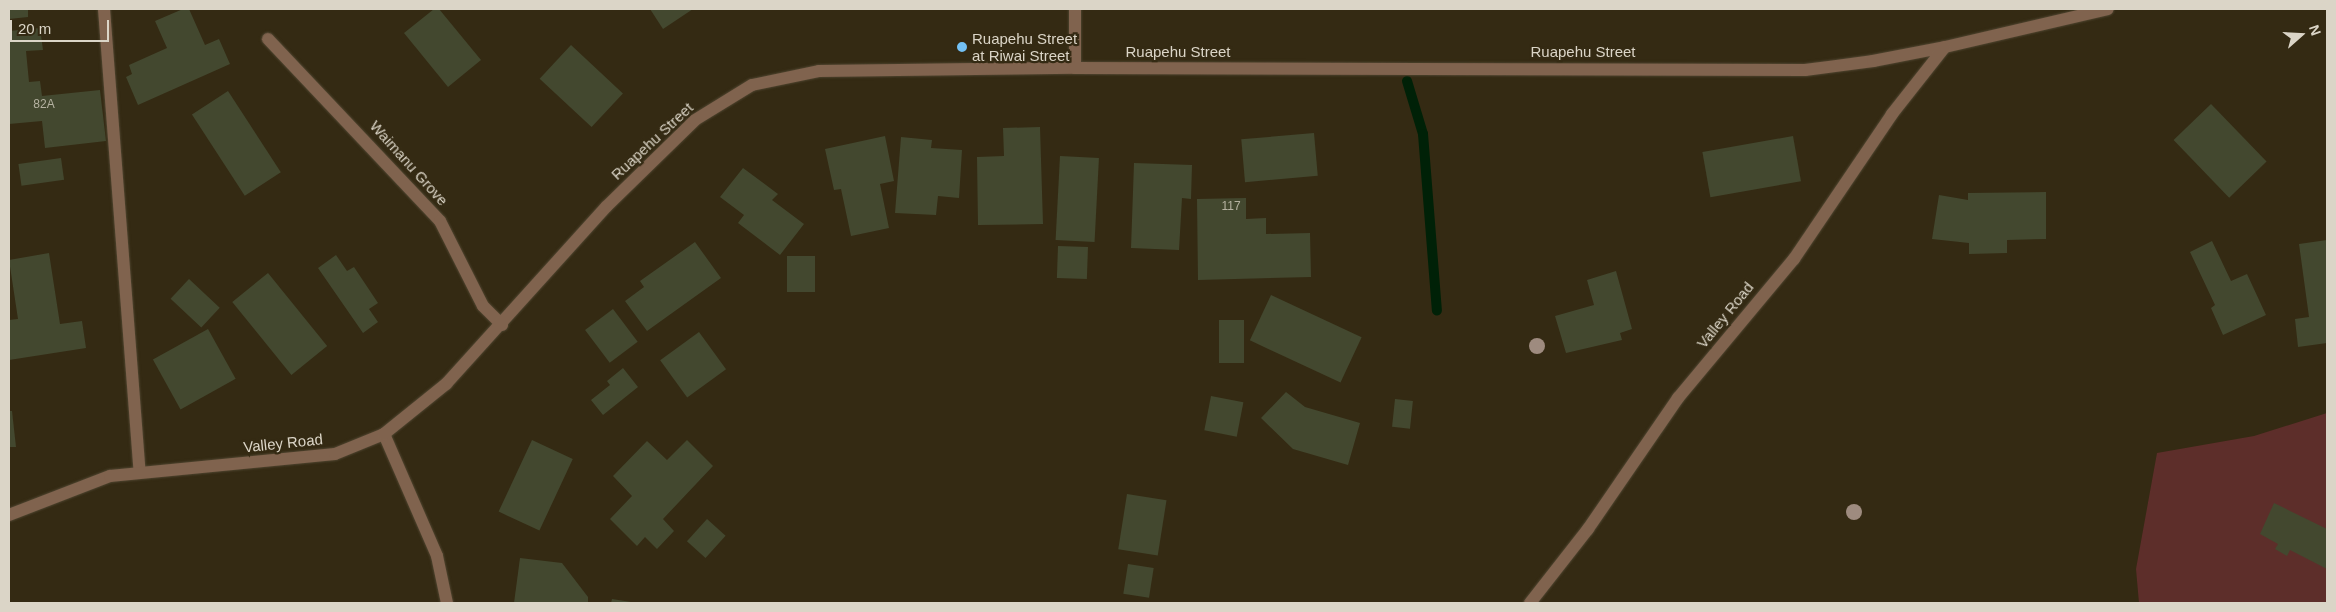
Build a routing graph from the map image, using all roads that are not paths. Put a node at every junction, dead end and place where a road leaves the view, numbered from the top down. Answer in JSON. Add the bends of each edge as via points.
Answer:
{"nodes":[{"id":1,"x":104,"y":9,"type":"edge"},
{"id":2,"x":1075,"y":9,"type":"edge"},
{"id":3,"x":2108,"y":9,"type":"edge"},
{"id":4,"x":268,"y":39,"type":"dead end"},
{"id":5,"x":1945,"y":47,"type":"junction"},
{"id":6,"x":1075,"y":68,"type":"junction"},
{"id":7,"x":502,"y":325,"type":"junction"},
{"id":8,"x":384,"y":434,"type":"junction"},
{"id":9,"x":140,"y":472,"type":"junction"},
{"id":10,"x":9,"y":514,"type":"edge"},
{"id":11,"x":447,"y":603,"type":"edge"},
{"id":12,"x":1530,"y":603,"type":"edge"}],
"edges":[{"from":1,"to":9,"type":"street"},
{"from":2,"to":6,"type":"street"},
{"from":3,"to":5,"type":"street","name":"Ruapehu Street"},
{"from":4,"to":7,"type":"street","name":"Waimanu Grove","via":[[362,134],[440,221],[483,306]]},
{"from":5,"to":6,"type":"street","name":"Ruapehu Street","via":[[1804,70]]},
{"from":5,"to":12,"type":"street","name":"Valley Road","via":[[1892,114],[1794,259],[1678,398],[1588,529]]},
{"from":6,"to":7,"type":"street","name":"Ruapehu Street","via":[[819,71],[752,85],[695,120],[606,207]]},
{"from":7,"to":8,"type":"street","name":"Ruapehu Street","via":[[446,384]]},
{"from":8,"to":9,"type":"street","name":"Valley Road","via":[[335,454]]},
{"from":8,"to":11,"type":"street","via":[[436,556]]},
{"from":9,"to":10,"type":"street","name":"Valley Road","via":[[110,476]]}]}
